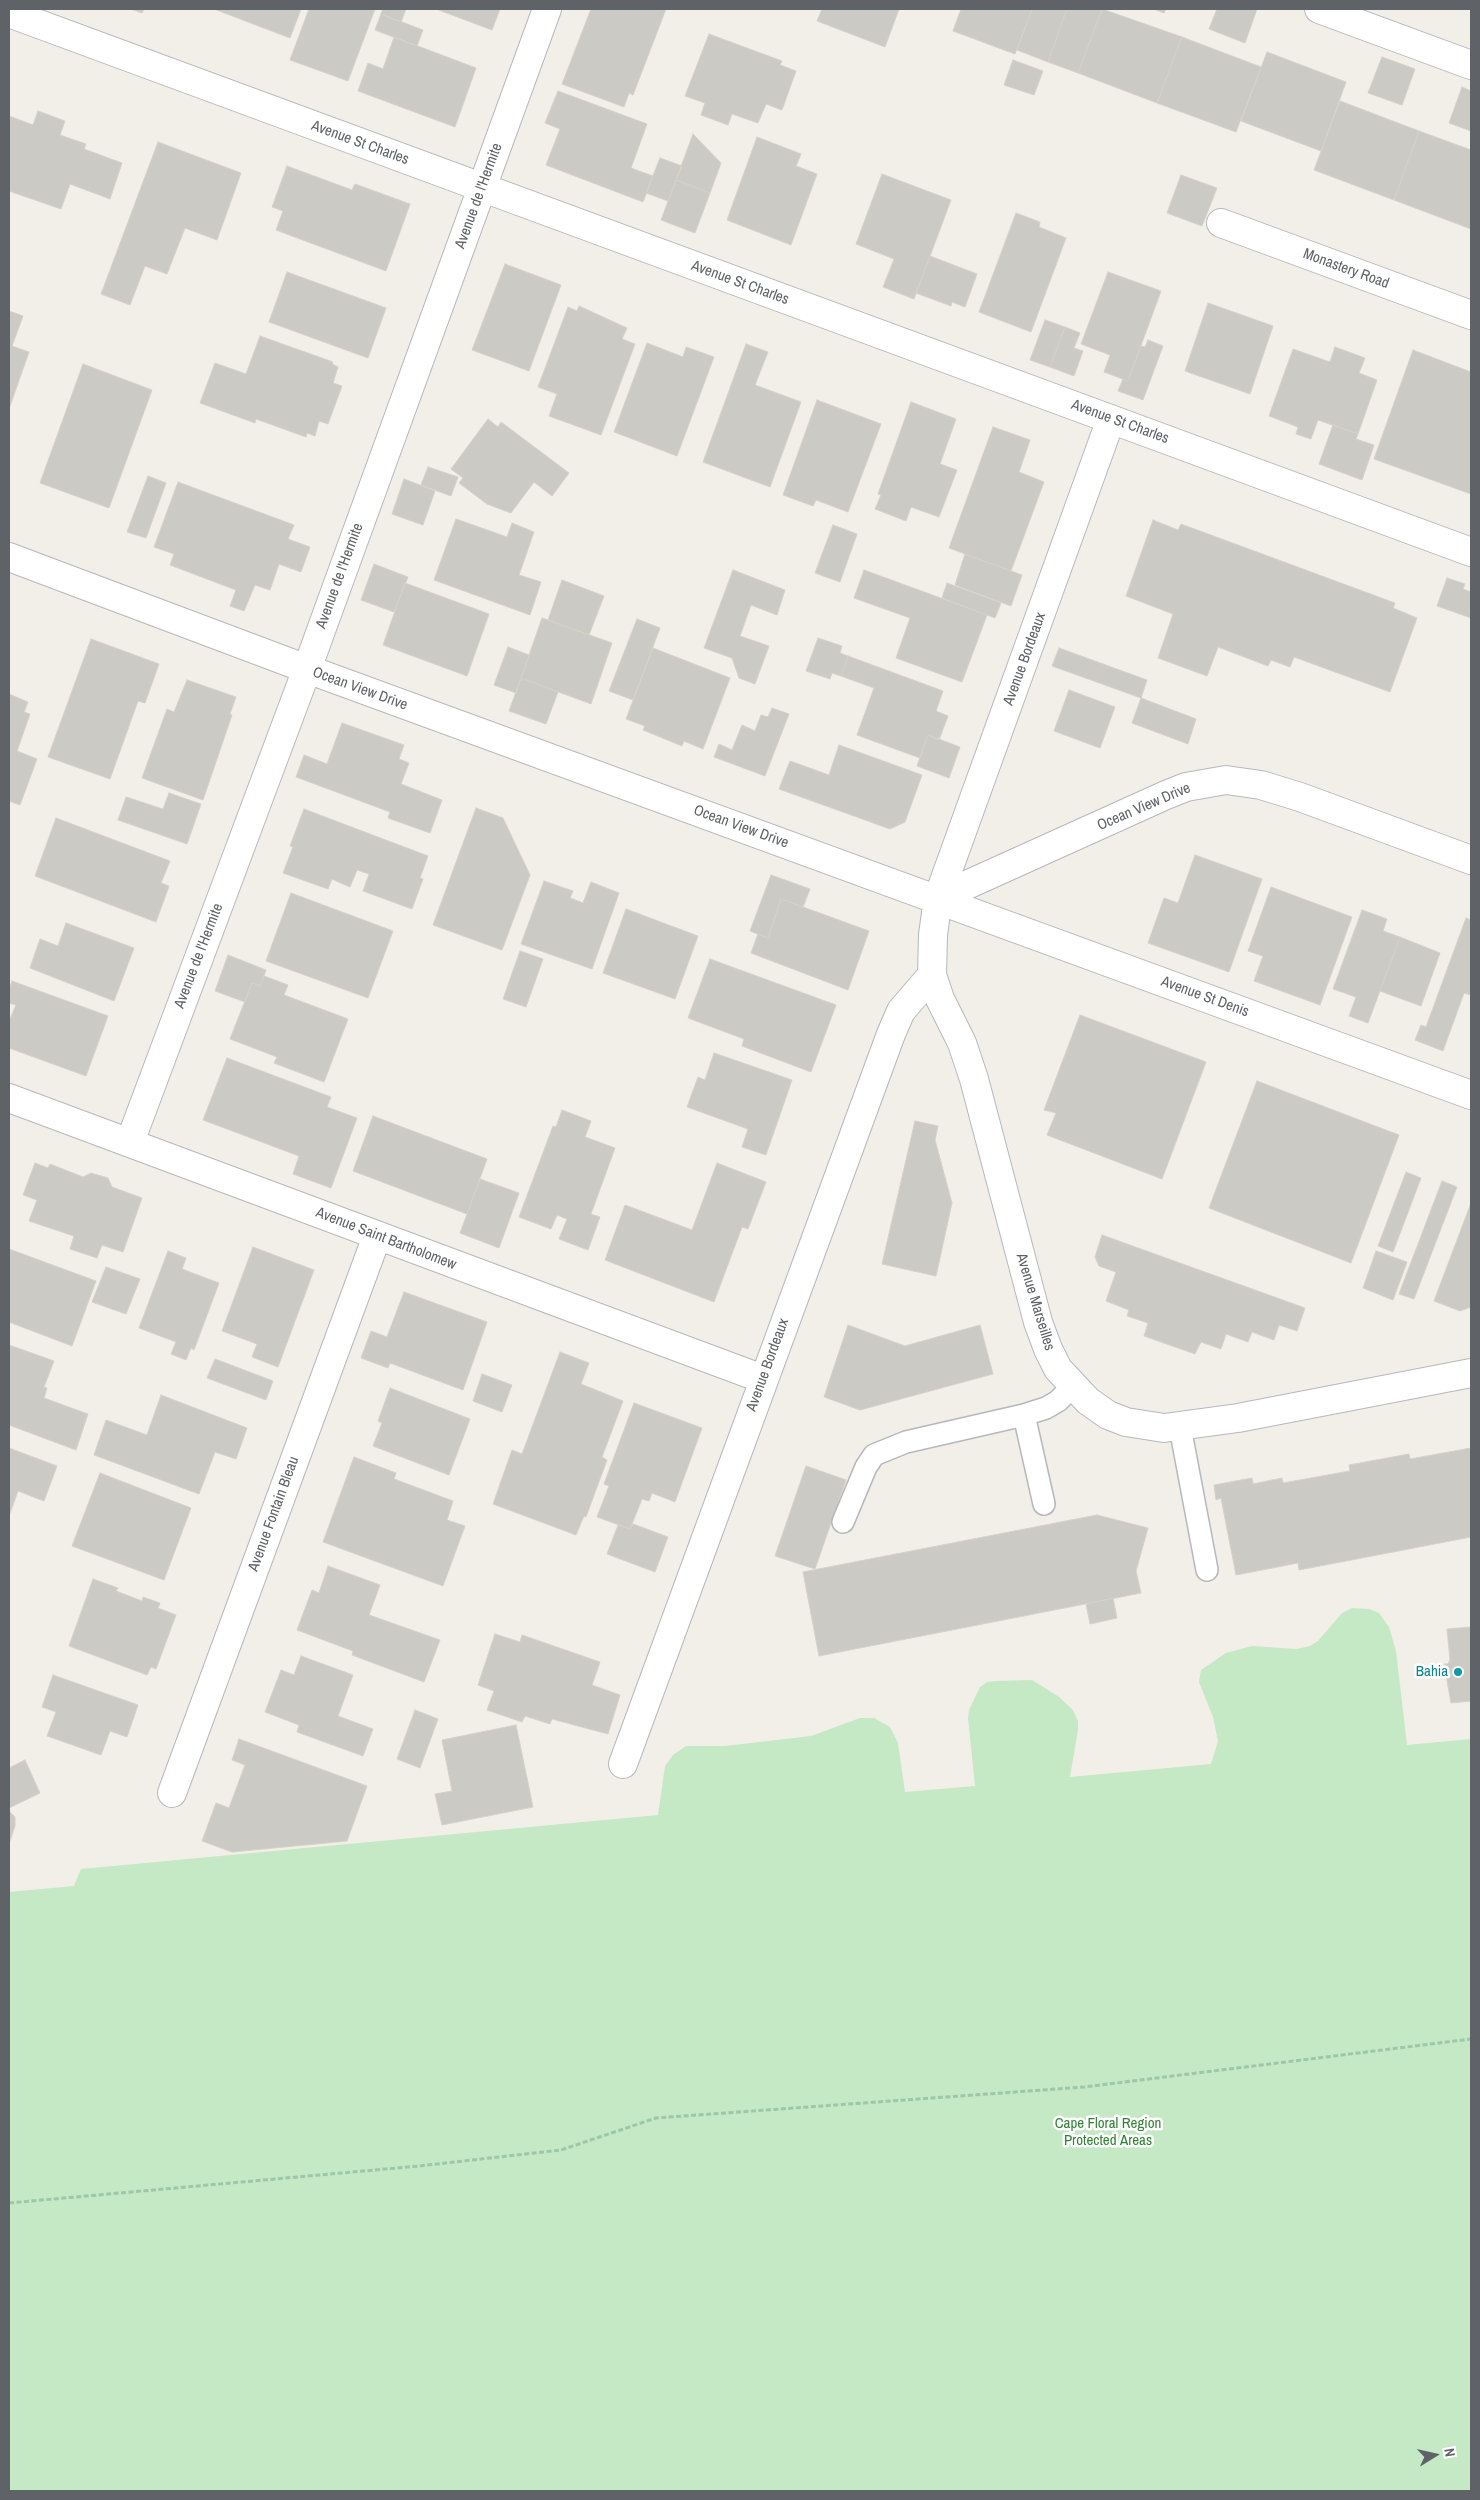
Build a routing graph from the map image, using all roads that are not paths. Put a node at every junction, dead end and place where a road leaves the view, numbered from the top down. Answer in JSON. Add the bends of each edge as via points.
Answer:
{"nodes":[{"id":1,"x":547,"y":9,"type":"edge"},
{"id":2,"x":1319,"y":9,"type":"edge"},
{"id":3,"x":9,"y":13,"type":"edge"},
{"id":4,"x":1471,"y":65,"type":"edge"},
{"id":5,"x":482,"y":187,"type":"junction"},
{"id":6,"x":1221,"y":223,"type":"dead end"},
{"id":7,"x":1471,"y":315,"type":"edge"},
{"id":8,"x":1112,"y":419,"type":"junction"},
{"id":9,"x":1471,"y":552,"type":"edge"},
{"id":10,"x":9,"y":557,"type":"edge"},
{"id":11,"x":307,"y":669,"type":"junction"},
{"id":12,"x":1471,"y":860,"type":"edge"},
{"id":13,"x":938,"y":898,"type":"junction"},
{"id":14,"x":932,"y":975,"type":"junction"},
{"id":15,"x":1471,"y":1095,"type":"edge"},
{"id":16,"x":9,"y":1098,"type":"edge"},
{"id":17,"x":130,"y":1142,"type":"junction"},
{"id":18,"x":377,"y":1236,"type":"junction"},
{"id":19,"x":1471,"y":1373,"type":"edge"},
{"id":20,"x":763,"y":1379,"type":"junction"},
{"id":21,"x":1072,"y":1387,"type":"junction"},
{"id":22,"x":1024,"y":1415,"type":"junction"},
{"id":23,"x":1180,"y":1427,"type":"junction"},
{"id":24,"x":1044,"y":1504,"type":"dead end"},
{"id":25,"x":843,"y":1522,"type":"dead end"},
{"id":26,"x":1207,"y":1570,"type":"dead end"},
{"id":27,"x":622,"y":1764,"type":"dead end"},
{"id":28,"x":172,"y":1793,"type":"dead end"}],
"edges":[{"from":1,"to":5,"type":"street","name":"Avenue de l'Hermite"},
{"from":2,"to":4,"type":"street"},
{"from":3,"to":5,"type":"street","name":"Avenue St Charles"},
{"from":5,"to":8,"type":"street","name":"Avenue St Charles"},
{"from":5,"to":11,"type":"street","name":"Avenue de l'Hermite"},
{"from":6,"to":7,"type":"street","name":"Monastery Road"},
{"from":8,"to":9,"type":"street","name":"Avenue St Charles"},
{"from":8,"to":13,"type":"street","name":"Avenue Bordeaux"},
{"from":10,"to":11,"type":"street","name":"Ocean View Drive"},
{"from":11,"to":13,"type":"street","name":"Ocean View Drive"},
{"from":11,"to":17,"type":"street","name":"Avenue de l'Hermite"},
{"from":12,"to":13,"type":"street","name":"Ocean View Drive","via":[[1292,795],[1252,782],[1226,780],[1186,787],[1166,795]]},
{"from":13,"to":14,"type":"street","name":"Avenue Marseilles"},
{"from":13,"to":15,"type":"street","name":"Avenue St Denis"},
{"from":14,"to":20,"type":"street","name":"Avenue Bordeaux","via":[[901,1011],[890,1034]]},
{"from":14,"to":21,"type":"street","name":"Avenue Marseilles","via":[[974,1079],[1038,1322],[1058,1369]]},
{"from":16,"to":17,"type":"street","name":"Avenue Saint Bartholomew"},
{"from":17,"to":18,"type":"street","name":"Avenue Saint Bartholomew"},
{"from":18,"to":20,"type":"street","name":"Avenue Saint Bartholomew"},
{"from":18,"to":28,"type":"street","name":"Avenue Fontain Bleau"},
{"from":19,"to":23,"type":"street","name":"Avenue Marseilles"},
{"from":20,"to":27,"type":"street","name":"Avenue Bordeaux"},
{"from":21,"to":22,"type":"lane","via":[[1058,1401]]},
{"from":21,"to":23,"type":"street","name":"Avenue Marseilles","via":[[1108,1415],[1126,1422],[1146,1427]]},
{"from":22,"to":24,"type":"lane"},
{"from":22,"to":25,"type":"lane","via":[[906,1442],[874,1455]]},
{"from":23,"to":26,"type":"lane"}]}
